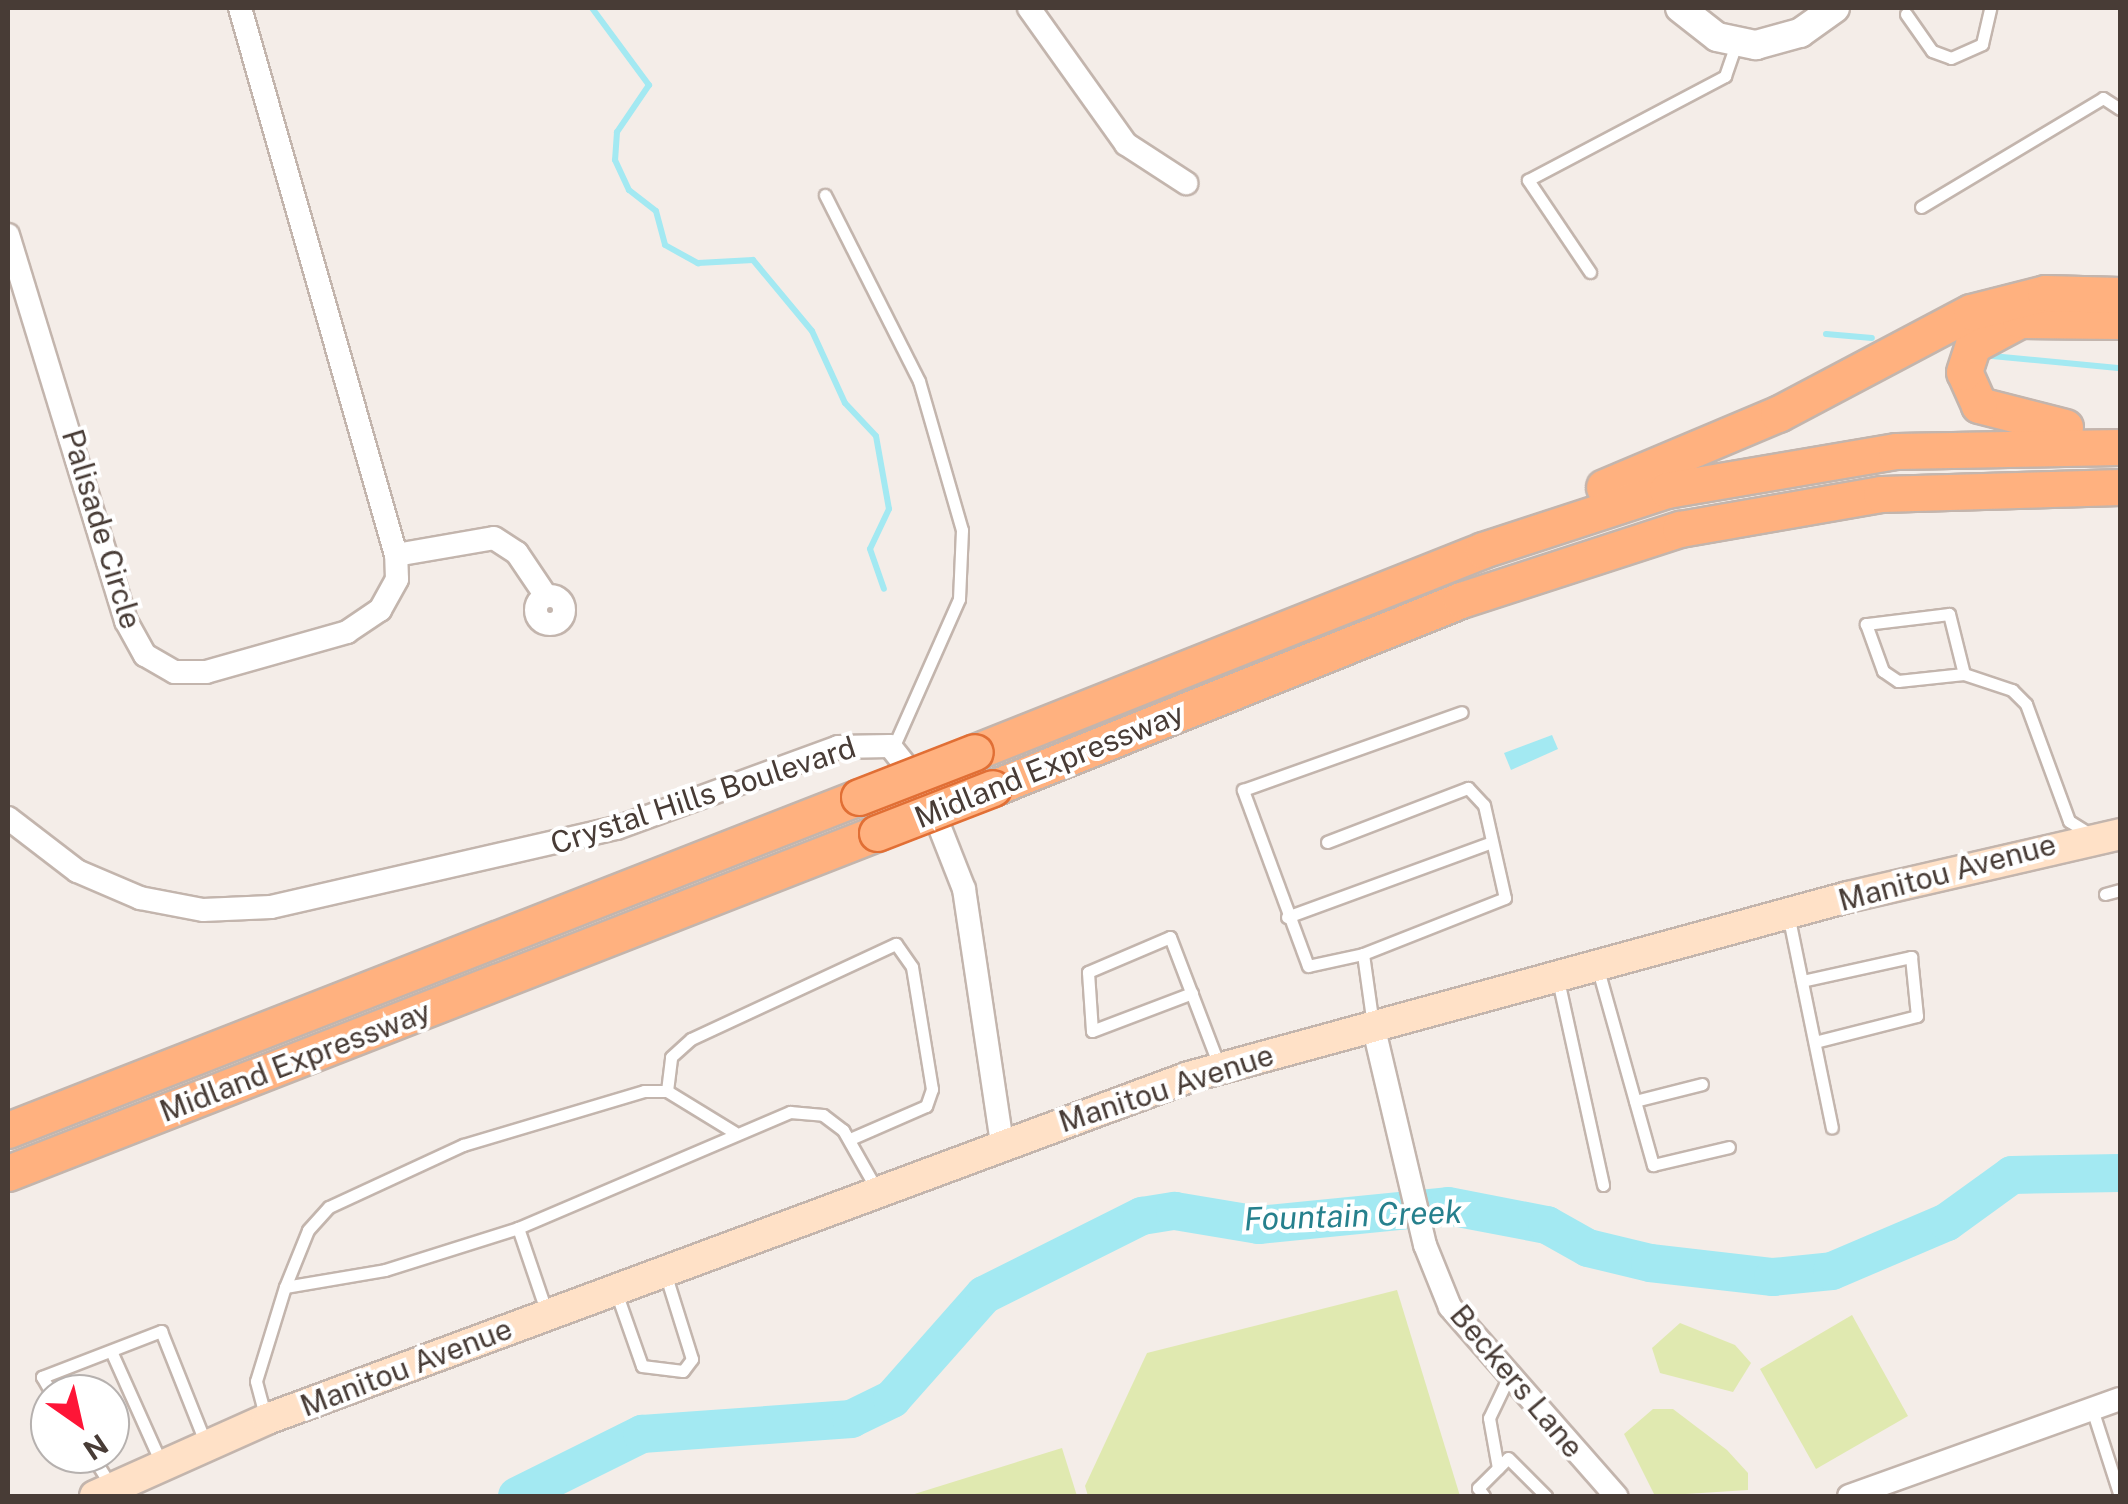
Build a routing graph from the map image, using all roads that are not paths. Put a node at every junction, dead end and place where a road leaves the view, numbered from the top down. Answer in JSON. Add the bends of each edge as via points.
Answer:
{"nodes":[{"id":1,"x":240,"y":8,"type":"edge"},
{"id":2,"x":1029,"y":8,"type":"edge"},
{"id":3,"x":1680,"y":8,"type":"edge"},
{"id":4,"x":1835,"y":8,"type":"edge"},
{"id":5,"x":1990,"y":8,"type":"edge"},
{"id":6,"x":1906,"y":14,"type":"dead end"},
{"id":7,"x":1737,"y":42,"type":"junction"},
{"id":8,"x":2120,"y":109,"type":"edge"},
{"id":9,"x":1186,"y":183,"type":"dead end"},
{"id":10,"x":825,"y":195,"type":"dead end"},
{"id":11,"x":1921,"y":207,"type":"dead end"},
{"id":12,"x":8,"y":240,"type":"edge"},
{"id":13,"x":1590,"y":272,"type":"dead end"},
{"id":14,"x":2120,"y":295,"type":"edge"},
{"id":15,"x":2120,"y":321,"type":"edge"},
{"id":16,"x":2120,"y":431,"type":"edge"},
{"id":17,"x":2120,"y":447,"type":"edge"},
{"id":18,"x":2120,"y":487,"type":"edge"},
{"id":19,"x":396,"y":554,"type":"junction"},
{"id":20,"x":546,"y":596,"type":"dead end"},
{"id":21,"x":1299,"y":621,"type":"junction"},
{"id":22,"x":1964,"y":674,"type":"junction"},
{"id":23,"x":1462,"y":712,"type":"dead end"},
{"id":24,"x":893,"y":748,"type":"junction"},
{"id":25,"x":2120,"y":817,"type":"edge"},
{"id":26,"x":8,"y":818,"type":"edge"},
{"id":27,"x":2106,"y":834,"type":"edge"},
{"id":28,"x":1327,"y":842,"type":"dead end"},
{"id":29,"x":1489,"y":843,"type":"junction"},
{"id":30,"x":2120,"y":890,"type":"edge"},
{"id":31,"x":2105,"y":894,"type":"dead end"},
{"id":32,"x":1788,"y":914,"type":"junction"},
{"id":33,"x":1287,"y":917,"type":"junction"},
{"id":34,"x":1364,"y":954,"type":"junction"},
{"id":35,"x":1597,"y":966,"type":"junction"},
{"id":36,"x":1557,"y":976,"type":"junction"},
{"id":37,"x":1802,"y":980,"type":"junction"},
{"id":38,"x":1192,"y":992,"type":"junction"},
{"id":39,"x":1373,"y":1025,"type":"junction"},
{"id":40,"x":1815,"y":1042,"type":"junction"},
{"id":41,"x":1220,"y":1068,"type":"junction"},
{"id":42,"x":1702,"y":1084,"type":"dead end"},
{"id":43,"x":666,"y":1091,"type":"junction"},
{"id":44,"x":1635,"y":1101,"type":"junction"},
{"id":45,"x":1832,"y":1128,"type":"dead end"},
{"id":46,"x":8,"y":1130,"type":"edge"},
{"id":47,"x":734,"y":1132,"type":"junction"},
{"id":48,"x":850,"y":1138,"type":"junction"},
{"id":49,"x":1002,"y":1142,"type":"junction"},
{"id":50,"x":1729,"y":1147,"type":"dead end"},
{"id":51,"x":8,"y":1173,"type":"edge"},
{"id":52,"x":1602,"y":1185,"type":"dead end"},
{"id":53,"x":877,"y":1190,"type":"junction"},
{"id":54,"x":518,"y":1228,"type":"junction"},
{"id":55,"x":664,"y":1269,"type":"junction"},
{"id":56,"x":285,"y":1287,"type":"junction"},
{"id":57,"x":615,"y":1288,"type":"junction"},
{"id":58,"x":547,"y":1313,"type":"junction"},
{"id":59,"x":111,"y":1351,"type":"junction"},
{"id":60,"x":52,"y":1374,"type":"edge"},
{"id":61,"x":1509,"y":1376,"type":"junction"},
{"id":62,"x":2120,"y":1399,"type":"edge"},
{"id":63,"x":2092,"y":1410,"type":"junction"},
{"id":64,"x":267,"y":1419,"type":"junction"},
{"id":65,"x":206,"y":1444,"type":"junction"},
{"id":66,"x":162,"y":1465,"type":"junction"},
{"id":67,"x":1498,"y":1468,"type":"junction"},
{"id":68,"x":104,"y":1492,"type":"edge"},
{"id":69,"x":1484,"y":1496,"type":"edge"},
{"id":70,"x":1546,"y":1496,"type":"edge"},
{"id":71,"x":1616,"y":1496,"type":"edge"},
{"id":72,"x":1849,"y":1496,"type":"edge"},
{"id":73,"x":2120,"y":1496,"type":"edge"}],
"edges":[{"from":1,"to":19,"type":"street","name":"Palisade Circle"},
{"from":2,"to":9,"type":"street","via":[[1126,144]]},
{"from":3,"to":7,"type":"street"},
{"from":4,"to":7,"type":"street","via":[[1779,42]]},
{"from":5,"to":6,"type":"lane","via":[[1982,44],[1951,58],[1932,51]]},
{"from":7,"to":13,"type":"lane","via":[[1725,76],[1528,180]]},
{"from":8,"to":11,"type":"lane","via":[[2103,98]]},
{"from":10,"to":24,"type":"lane","via":[[920,381],[962,530],[959,599]]},
{"from":12,"to":19,"type":"street","name":"Palisade Circle","via":[[126,621],[154,662],[206,672],[347,632],[389,599]]},
{"from":14,"to":21,"type":"highway","via":[[2046,294],[1971,312],[1778,414]]},
{"from":15,"to":16,"type":"highway","via":[[2004,324],[1978,337],[1964,372],[1979,405],[2006,418]]},
{"from":17,"to":21,"type":"highway","name":"Midland Expressway","via":[[1896,451],[1723,476],[1559,523]]},
{"from":18,"to":51,"type":"highway","name":"Midland Expressway","bridge":true,"via":[[1881,494],[1680,529],[1461,600]]},
{"from":19,"to":20,"type":"street","via":[[494,538]]},
{"from":21,"to":46,"type":"highway","name":"Midland Expressway","bridge":true},
{"from":22,"to":22,"type":"lane","via":[[1898,682],[1883,671],[1866,624],[1949,614]]},
{"from":22,"to":27,"type":"lane","via":[[2026,704],[2069,821]]},
{"from":23,"to":33,"type":"lane","via":[[1243,790]]},
{"from":24,"to":26,"type":"street","name":"Crystal Hills Boulevard","via":[[838,747],[617,828],[271,907],[204,910],[140,898],[77,872]]},
{"from":24,"to":49,"type":"street","name":"Crystal Hills Boulevard","via":[[925,790],[964,889]]},
{"from":25,"to":27,"type":"main road","name":"Manitou Avenue"},
{"from":27,"to":32,"type":"main road","name":"Manitou Avenue"},
{"from":28,"to":29,"type":"lane","via":[[1468,788],[1484,805]]},
{"from":29,"to":33,"type":"lane"},
{"from":29,"to":34,"type":"lane","via":[[1505,898]]},
{"from":30,"to":31,"type":"lane"},
{"from":32,"to":35,"type":"main road","name":"Manitou Avenue"},
{"from":32,"to":37,"type":"lane"},
{"from":33,"to":34,"type":"lane","via":[[1308,966]]},
{"from":34,"to":39,"type":"lane"},
{"from":35,"to":36,"type":"main road","name":"Manitou Avenue"},
{"from":35,"to":44,"type":"lane"},
{"from":36,"to":39,"type":"main road","name":"Manitou Avenue"},
{"from":36,"to":52,"type":"lane"},
{"from":37,"to":40,"type":"lane"},
{"from":37,"to":40,"type":"lane","via":[[1906,954],[1915,974],[1917,1016]]},
{"from":38,"to":38,"type":"lane","via":[[1170,937],[1088,972],[1092,1031]]},
{"from":38,"to":41,"type":"lane"},
{"from":39,"to":41,"type":"main road","name":"Manitou Avenue"},
{"from":39,"to":61,"type":"street","name":"Beckers Lane","via":[[1424,1246],[1450,1307]]},
{"from":40,"to":45,"type":"lane"},
{"from":41,"to":49,"type":"main road","name":"Manitou Avenue"},
{"from":42,"to":44,"type":"lane"},
{"from":43,"to":47,"type":"lane"},
{"from":43,"to":48,"type":"lane","via":[[671,1057],[691,1039],[896,944],[912,967],[932,1089],[926,1106]]},
{"from":43,"to":56,"type":"lane","via":[[631,1093],[498,1134],[340,1200],[312,1224]]},
{"from":44,"to":50,"type":"lane","via":[[1653,1166]]},
{"from":47,"to":48,"type":"lane","via":[[810,1111]]},
{"from":47,"to":54,"type":"lane"},
{"from":48,"to":53,"type":"lane"},
{"from":49,"to":53,"type":"main road","name":"Manitou Avenue"},
{"from":53,"to":55,"type":"main road","name":"Manitou Avenue"},
{"from":54,"to":56,"type":"lane","via":[[386,1270]]},
{"from":54,"to":58,"type":"lane"},
{"from":55,"to":57,"type":"main road","name":"Manitou Avenue"},
{"from":55,"to":57,"type":"lane","via":[[692,1360],[683,1371],[642,1366]]},
{"from":56,"to":64,"type":"lane","via":[[256,1381]]},
{"from":57,"to":58,"type":"main road","name":"Manitou Avenue"},
{"from":58,"to":64,"type":"main road","name":"Manitou Avenue"},
{"from":59,"to":60,"type":"lane"},
{"from":59,"to":65,"type":"lane","via":[[161,1332]]},
{"from":59,"to":66,"type":"lane"},
{"from":61,"to":67,"type":"lane","via":[[1489,1418]]},
{"from":61,"to":71,"type":"street","name":"Beckers Lane"},
{"from":62,"to":63,"type":"street"},
{"from":63,"to":72,"type":"street"},
{"from":63,"to":73,"type":"lane"},
{"from":64,"to":65,"type":"main road","name":"Manitou Avenue"},
{"from":65,"to":66,"type":"main road","name":"Manitou Avenue"},
{"from":66,"to":68,"type":"main road","name":"Manitou Avenue"},
{"from":67,"to":69,"type":"lane","via":[[1478,1488]]},
{"from":67,"to":70,"type":"lane","via":[[1508,1458]]}]}
